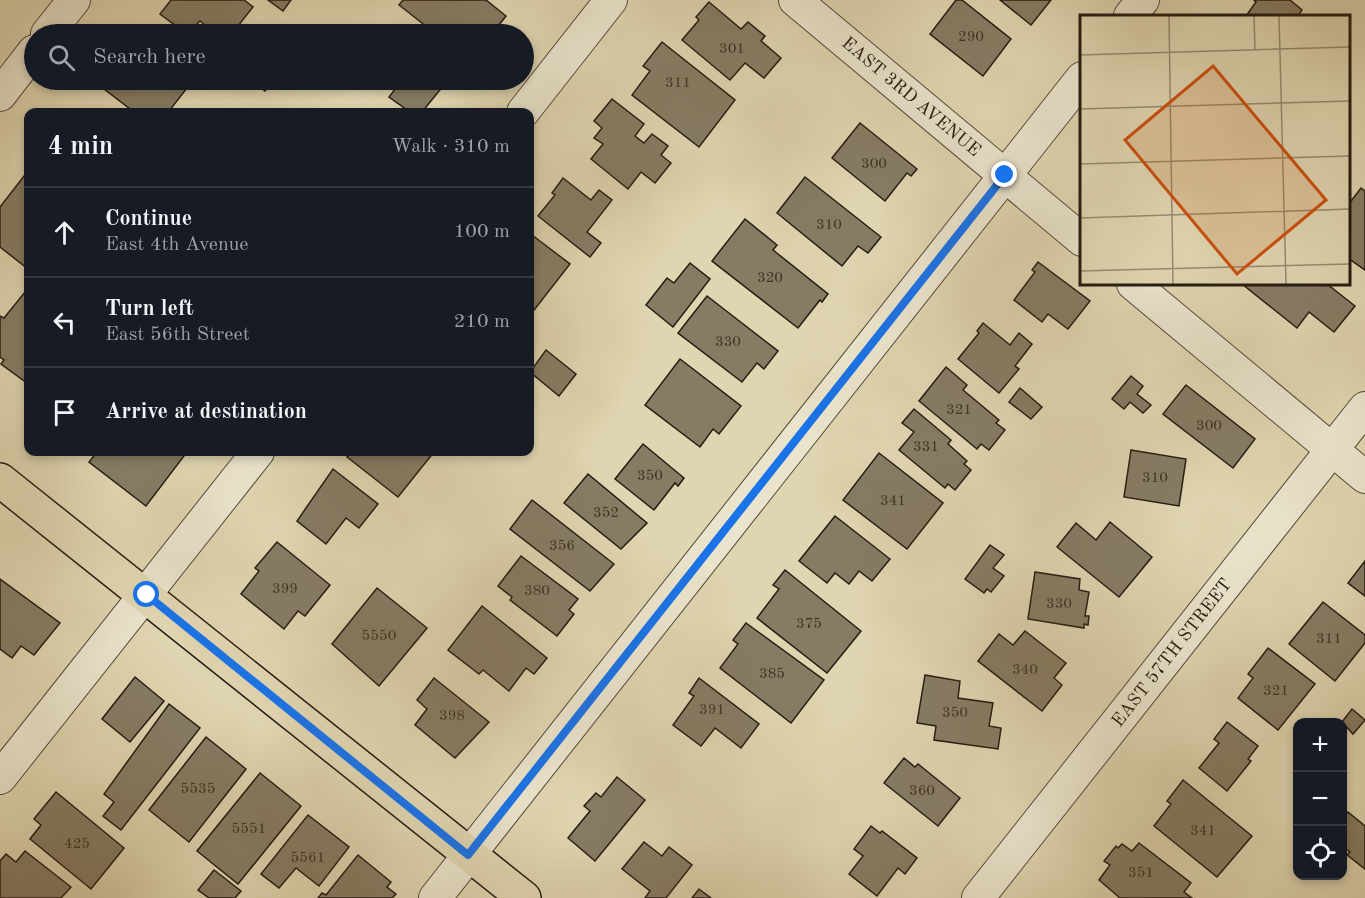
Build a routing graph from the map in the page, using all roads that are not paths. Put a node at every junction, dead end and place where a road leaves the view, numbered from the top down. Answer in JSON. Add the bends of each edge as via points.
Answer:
{"nodes":[{"id":1,"x":74,"y":0,"type":"edge"},
{"id":2,"x":610,"y":0,"type":"edge"},
{"id":3,"x":795,"y":0,"type":"edge"},
{"id":4,"x":1143,"y":0,"type":"edge"},
{"id":5,"x":1131,"y":15,"type":"edge"},
{"id":6,"x":55,"y":24,"type":"edge"},
{"id":7,"x":24,"y":64,"type":"edge"},
{"id":8,"x":1080,"y":81,"type":"edge"},
{"id":9,"x":0,"y":95,"type":"edge"},
{"id":10,"x":526,"y":108,"type":"edge"},
{"id":11,"x":1005,"y":175,"type":"junction"},
{"id":12,"x":1080,"y":238,"type":"edge"},
{"id":13,"x":1134,"y":285,"type":"edge"},
{"id":14,"x":1365,"y":408,"type":"edge"},
{"id":15,"x":1332,"y":451,"type":"junction"},
{"id":16,"x":255,"y":456,"type":"edge"},
{"id":17,"x":1365,"y":477,"type":"edge"},
{"id":18,"x":0,"y":480,"type":"edge"},
{"id":19,"x":147,"y":595,"type":"junction"},
{"id":20,"x":0,"y":778,"type":"edge"},
{"id":21,"x":468,"y":855,"type":"junction"},
{"id":22,"x":435,"y":898,"type":"edge"},
{"id":23,"x":524,"y":898,"type":"edge"},
{"id":24,"x":978,"y":898,"type":"edge"}],
"edges":[{"from":1,"to":6,"type":"street"},
{"from":2,"to":10,"type":"street"},
{"from":3,"to":11,"type":"street","name":"EAST 3RD AVENUE"},
{"from":4,"to":5,"type":"street"},
{"from":7,"to":9,"type":"street"},
{"from":8,"to":11,"type":"street"},
{"from":11,"to":12,"type":"street","name":"EAST 3RD AVENUE"},
{"from":11,"to":21,"type":"street"},
{"from":13,"to":15,"type":"street"},
{"from":14,"to":15,"type":"street","name":"EAST 57TH STREET"},
{"from":15,"to":17,"type":"street"},
{"from":15,"to":24,"type":"street","name":"EAST 57TH STREET"},
{"from":16,"to":19,"type":"street"},
{"from":18,"to":19,"type":"main road"},
{"from":19,"to":20,"type":"street"},
{"from":19,"to":21,"type":"main road"},
{"from":21,"to":22,"type":"street"},
{"from":21,"to":23,"type":"main road"}]}
